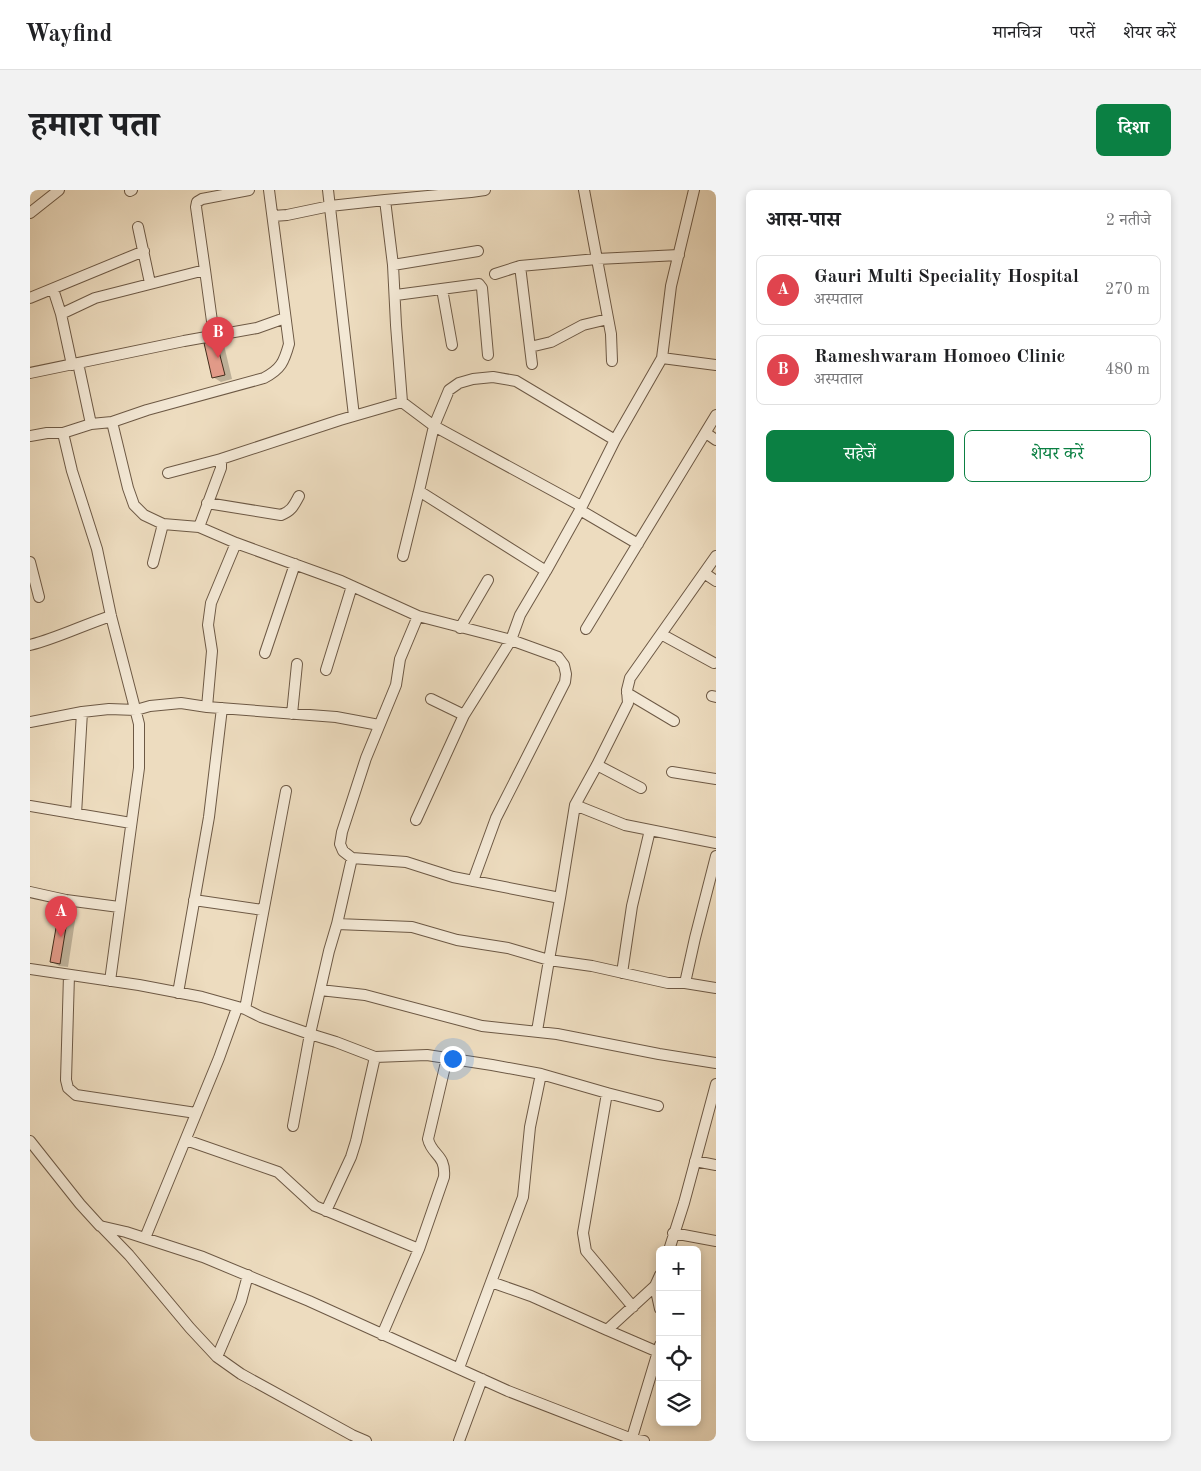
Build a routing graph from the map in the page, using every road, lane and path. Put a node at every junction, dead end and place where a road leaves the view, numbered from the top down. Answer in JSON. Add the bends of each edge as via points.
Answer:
{"nodes":[{"id":1,"x":59,"y":190,"type":"edge"},
{"id":2,"x":249,"y":190,"type":"edge"},
{"id":3,"x":269,"y":190,"type":"edge"},
{"id":4,"x":328,"y":190,"type":"edge"},
{"id":5,"x":484,"y":190,"type":"edge"},
{"id":6,"x":584,"y":190,"type":"edge"},
{"id":7,"x":694,"y":190,"type":"edge"},
{"id":8,"x":471,"y":191,"type":"edge"},
{"id":9,"x":433,"y":192,"type":"edge"},
{"id":10,"x":385,"y":200,"type":"junction"},
{"id":11,"x":330,"y":206,"type":"junction"},
{"id":12,"x":30,"y":213,"type":"edge"},
{"id":13,"x":273,"y":216,"type":"junction"},
{"id":14,"x":138,"y":227,"type":"dead end"},
{"id":15,"x":144,"y":251,"type":"junction"},
{"id":16,"x":478,"y":251,"type":"dead end"},
{"id":17,"x":679,"y":255,"type":"junction"},
{"id":18,"x":597,"y":260,"type":"junction"},
{"id":19,"x":393,"y":265,"type":"junction"},
{"id":20,"x":520,"y":266,"type":"junction"},
{"id":21,"x":206,"y":270,"type":"junction"},
{"id":22,"x":495,"y":274,"type":"dead end"},
{"id":23,"x":150,"y":283,"type":"junction"},
{"id":24,"x":53,"y":289,"type":"junction"},
{"id":25,"x":442,"y":289,"type":"junction"},
{"id":26,"x":396,"y":296,"type":"junction"},
{"id":27,"x":30,"y":298,"type":"edge"},
{"id":28,"x":61,"y":314,"type":"junction"},
{"id":29,"x":285,"y":318,"type":"junction"},
{"id":30,"x":608,"y":319,"type":"junction"},
{"id":31,"x":214,"y":336,"type":"junction"},
{"id":32,"x":452,"y":345,"type":"dead end"},
{"id":33,"x":530,"y":347,"type":"junction"},
{"id":34,"x":488,"y":355,"type":"dead end"},
{"id":35,"x":662,"y":358,"type":"junction"},
{"id":36,"x":612,"y":361,"type":"dead end"},
{"id":37,"x":75,"y":364,"type":"junction"},
{"id":38,"x":532,"y":364,"type":"dead end"},
{"id":39,"x":716,"y":365,"type":"edge"},
{"id":40,"x":30,"y":373,"type":"edge"},
{"id":41,"x":402,"y":402,"type":"junction"},
{"id":42,"x":716,"y":415,"type":"edge"},
{"id":43,"x":354,"y":416,"type":"junction"},
{"id":44,"x":112,"y":422,"type":"junction"},
{"id":45,"x":91,"y":424,"type":"junction"},
{"id":46,"x":434,"y":426,"type":"junction"},
{"id":47,"x":63,"y":433,"type":"junction"},
{"id":48,"x":706,"y":434,"type":"junction"},
{"id":49,"x":30,"y":436,"type":"edge"},
{"id":50,"x":615,"y":440,"type":"junction"},
{"id":51,"x":716,"y":440,"type":"edge"},
{"id":52,"x":221,"y":459,"type":"junction"},
{"id":53,"x":168,"y":473,"type":"dead end"},
{"id":54,"x":420,"y":491,"type":"junction"},
{"id":55,"x":299,"y":496,"type":"dead end"},
{"id":56,"x":207,"y":503,"type":"junction"},
{"id":57,"x":580,"y":508,"type":"junction"},
{"id":58,"x":163,"y":524,"type":"junction"},
{"id":59,"x":199,"y":527,"type":"junction"},
{"id":60,"x":236,"y":543,"type":"junction"},
{"id":61,"x":638,"y":544,"type":"junction"},
{"id":62,"x":403,"y":556,"type":"dead end"},
{"id":63,"x":716,"y":556,"type":"edge"},
{"id":64,"x":30,"y":562,"type":"edge"},
{"id":65,"x":153,"y":563,"type":"dead end"},
{"id":66,"x":295,"y":564,"type":"junction"},
{"id":67,"x":546,"y":571,"type":"junction"},
{"id":68,"x":704,"y":573,"type":"junction"},
{"id":69,"x":488,"y":580,"type":"dead end"},
{"id":70,"x":716,"y":581,"type":"edge"},
{"id":71,"x":352,"y":586,"type":"junction"},
{"id":72,"x":39,"y":597,"type":"dead end"},
{"id":73,"x":111,"y":616,"type":"junction"},
{"id":74,"x":418,"y":616,"type":"junction"},
{"id":75,"x":460,"y":628,"type":"junction"},
{"id":76,"x":586,"y":629,"type":"dead end"},
{"id":77,"x":661,"y":634,"type":"junction"},
{"id":78,"x":511,"y":640,"type":"junction"},
{"id":79,"x":30,"y":645,"type":"edge"},
{"id":80,"x":265,"y":653,"type":"dead end"},
{"id":81,"x":714,"y":663,"type":"dead end"},
{"id":82,"x":297,"y":664,"type":"dead end"},
{"id":83,"x":326,"y":670,"type":"dead end"},
{"id":84,"x":627,"y":693,"type":"junction"},
{"id":85,"x":431,"y":699,"type":"dead end"},
{"id":86,"x":207,"y":707,"type":"junction"},
{"id":87,"x":222,"y":708,"type":"junction"},
{"id":88,"x":136,"y":710,"type":"junction"},
{"id":89,"x":82,"y":712,"type":"junction"},
{"id":90,"x":292,"y":714,"type":"junction"},
{"id":91,"x":464,"y":715,"type":"junction"},
{"id":92,"x":674,"y":721,"type":"dead end"},
{"id":93,"x":30,"y":722,"type":"edge"},
{"id":94,"x":379,"y":725,"type":"junction"},
{"id":95,"x":597,"y":765,"type":"junction"},
{"id":96,"x":672,"y":772,"type":"dead end"},
{"id":97,"x":716,"y":779,"type":"edge"},
{"id":98,"x":641,"y":788,"type":"dead end"},
{"id":99,"x":286,"y":791,"type":"dead end"},
{"id":100,"x":575,"y":805,"type":"junction"},
{"id":101,"x":30,"y":806,"type":"edge"},
{"id":102,"x":76,"y":814,"type":"junction"},
{"id":103,"x":416,"y":820,"type":"dead end"},
{"id":104,"x":131,"y":823,"type":"junction"},
{"id":105,"x":650,"y":830,"type":"junction"},
{"id":106,"x":716,"y":843,"type":"edge"},
{"id":107,"x":716,"y":856,"type":"edge"},
{"id":108,"x":352,"y":858,"type":"junction"},
{"id":109,"x":474,"y":882,"type":"junction"},
{"id":110,"x":30,"y":892,"type":"edge"},
{"id":111,"x":560,"y":898,"type":"junction"},
{"id":112,"x":194,"y":900,"type":"junction"},
{"id":113,"x":119,"y":907,"type":"junction"},
{"id":114,"x":263,"y":910,"type":"junction"},
{"id":115,"x":337,"y":924,"type":"junction"},
{"id":116,"x":549,"y":960,"type":"junction"},
{"id":117,"x":30,"y":969,"type":"edge"},
{"id":118,"x":622,"y":973,"type":"junction"},
{"id":119,"x":69,"y":976,"type":"junction"},
{"id":120,"x":110,"y":981,"type":"junction"},
{"id":121,"x":685,"y":983,"type":"junction"},
{"id":122,"x":716,"y":988,"type":"edge"},
{"id":123,"x":320,"y":990,"type":"junction"},
{"id":124,"x":178,"y":993,"type":"junction"},
{"id":125,"x":241,"y":1008,"type":"junction"},
{"id":126,"x":537,"y":1031,"type":"junction"},
{"id":127,"x":310,"y":1034,"type":"junction"},
{"id":128,"x":375,"y":1057,"type":"junction"},
{"id":129,"x":447,"y":1058,"type":"junction"},
{"id":130,"x":716,"y":1063,"type":"edge"},
{"id":131,"x":541,"y":1074,"type":"junction"},
{"id":132,"x":716,"y":1084,"type":"edge"},
{"id":133,"x":607,"y":1093,"type":"junction"},
{"id":134,"x":658,"y":1106,"type":"dead end"},
{"id":135,"x":196,"y":1113,"type":"junction"},
{"id":136,"x":293,"y":1126,"type":"dead end"},
{"id":137,"x":186,"y":1140,"type":"junction"},
{"id":138,"x":30,"y":1141,"type":"edge"},
{"id":139,"x":695,"y":1161,"type":"junction"},
{"id":140,"x":716,"y":1165,"type":"edge"},
{"id":141,"x":326,"y":1211,"type":"junction"},
{"id":142,"x":100,"y":1226,"type":"junction"},
{"id":143,"x":673,"y":1233,"type":"junction"},
{"id":144,"x":145,"y":1238,"type":"junction"},
{"id":145,"x":716,"y":1241,"type":"edge"},
{"id":146,"x":669,"y":1246,"type":"edge"},
{"id":147,"x":419,"y":1249,"type":"junction"},
{"id":148,"x":248,"y":1275,"type":"junction"},
{"id":149,"x":492,"y":1282,"type":"junction"},
{"id":150,"x":655,"y":1286,"type":"joint"},
{"id":151,"x":656,"y":1291,"type":"edge"},
{"id":152,"x":633,"y":1307,"type":"junction"},
{"id":153,"x":607,"y":1330,"type":"junction"},
{"id":154,"x":382,"y":1334,"type":"junction"},
{"id":155,"x":656,"y":1347,"type":"edge"},
{"id":156,"x":217,"y":1356,"type":"junction"},
{"id":157,"x":656,"y":1358,"type":"edge"},
{"id":158,"x":458,"y":1368,"type":"junction"},
{"id":159,"x":482,"y":1380,"type":"junction"},
{"id":160,"x":351,"y":1438,"type":"edge"},
{"id":161,"x":631,"y":1440,"type":"edge"},
{"id":162,"x":366,"y":1441,"type":"edge"},
{"id":163,"x":460,"y":1441,"type":"edge"},
{"id":164,"x":644,"y":1441,"type":"edge"}],
"edges":[{"from":1,"to":12,"type":"street"},
{"from":2,"to":21,"type":"street","via":[[197,202]]},
{"from":3,"to":13,"type":"street"},
{"from":4,"to":11,"type":"street"},
{"from":5,"to":8,"type":"street"},
{"from":6,"to":18,"type":"street"},
{"from":7,"to":17,"type":"street"},
{"from":8,"to":9,"type":"street"},
{"from":9,"to":10,"type":"street"},
{"from":10,"to":11,"type":"street"},
{"from":10,"to":19,"type":"street"},
{"from":11,"to":13,"type":"street"},
{"from":11,"to":43,"type":"street"},
{"from":13,"to":29,"type":"street"},
{"from":14,"to":15,"type":"street"},
{"from":15,"to":23,"type":"street"},
{"from":15,"to":24,"type":"street"},
{"from":16,"to":19,"type":"street"},
{"from":17,"to":18,"type":"street"},
{"from":17,"to":35,"type":"street","via":[[671,286]]},
{"from":18,"to":20,"type":"street"},
{"from":18,"to":30,"type":"street"},
{"from":19,"to":26,"type":"street"},
{"from":20,"to":22,"type":"street"},
{"from":20,"to":33,"type":"street"},
{"from":21,"to":23,"type":"street"},
{"from":21,"to":31,"type":"street"},
{"from":23,"to":28,"type":"street","via":[[95,298]]},
{"from":24,"to":27,"type":"street"},
{"from":24,"to":28,"type":"street"},
{"from":25,"to":26,"type":"street"},
{"from":25,"to":32,"type":"street"},
{"from":25,"to":34,"type":"street","via":[[481,285]]},
{"from":26,"to":41,"type":"street"},
{"from":28,"to":37,"type":"street"},
{"from":29,"to":31,"type":"street","via":[[257,328]]},
{"from":29,"to":44,"type":"street","via":[[289,344],[284,362],[274,372],[235,387]]},
{"from":30,"to":33,"type":"street","via":[[583,325],[551,342]]},
{"from":30,"to":36,"type":"street"},
{"from":31,"to":37,"type":"street"},
{"from":33,"to":38,"type":"street"},
{"from":35,"to":39,"type":"street"},
{"from":35,"to":50,"type":"street"},
{"from":37,"to":40,"type":"street"},
{"from":37,"to":45,"type":"street"},
{"from":41,"to":43,"type":"street"},
{"from":41,"to":46,"type":"street"},
{"from":42,"to":48,"type":"street"},
{"from":43,"to":52,"type":"street"},
{"from":44,"to":45,"type":"street"},
{"from":44,"to":58,"type":"street","via":[[134,505],[144,515]]},
{"from":45,"to":47,"type":"street"},
{"from":46,"to":50,"type":"street","via":[[449,390],[472,378],[493,377],[516,381]]},
{"from":46,"to":54,"type":"street"},
{"from":46,"to":57,"type":"street"},
{"from":47,"to":49,"type":"street"},
{"from":47,"to":73,"type":"street"},
{"from":48,"to":51,"type":"street"},
{"from":48,"to":61,"type":"street"},
{"from":50,"to":57,"type":"street"},
{"from":52,"to":53,"type":"street"},
{"from":52,"to":56,"type":"street","via":[[221,468]]},
{"from":54,"to":62,"type":"street"},
{"from":54,"to":67,"type":"street"},
{"from":55,"to":56,"type":"street","via":[[293,508],[281,515]]},
{"from":56,"to":59,"type":"street"},
{"from":57,"to":61,"type":"street"},
{"from":57,"to":67,"type":"street"},
{"from":58,"to":59,"type":"street"},
{"from":58,"to":65,"type":"street"},
{"from":59,"to":60,"type":"street"},
{"from":60,"to":66,"type":"street"},
{"from":60,"to":86,"type":"street","via":[[211,603],[208,625],[212,651]]},
{"from":61,"to":76,"type":"street"},
{"from":63,"to":68,"type":"street"},
{"from":64,"to":72,"type":"street"},
{"from":66,"to":71,"type":"street"},
{"from":66,"to":80,"type":"street"},
{"from":67,"to":78,"type":"street","via":[[520,615]]},
{"from":68,"to":70,"type":"street"},
{"from":68,"to":77,"type":"street"},
{"from":69,"to":75,"type":"street"},
{"from":71,"to":74,"type":"street"},
{"from":71,"to":83,"type":"street"},
{"from":73,"to":79,"type":"street"},
{"from":73,"to":88,"type":"street"},
{"from":74,"to":75,"type":"street"},
{"from":74,"to":94,"type":"street","via":[[400,659],[396,685]]},
{"from":75,"to":78,"type":"street"},
{"from":77,"to":81,"type":"street"},
{"from":77,"to":84,"type":"street","via":[[630,678]]},
{"from":78,"to":91,"type":"street"},
{"from":78,"to":109,"type":"street","via":[[558,657],[564,665],[565,682],[496,818]]},
{"from":82,"to":90,"type":"street"},
{"from":84,"to":92,"type":"street"},
{"from":84,"to":95,"type":"street","via":[[628,703]]},
{"from":85,"to":91,"type":"street"},
{"from":86,"to":87,"type":"street"},
{"from":86,"to":88,"type":"street","via":[[181,703]]},
{"from":87,"to":90,"type":"street"},
{"from":87,"to":112,"type":"street","via":[[209,817]]},
{"from":88,"to":89,"type":"street"},
{"from":88,"to":104,"type":"street","via":[[139,768]]},
{"from":89,"to":93,"type":"street"},
{"from":89,"to":102,"type":"street"},
{"from":90,"to":94,"type":"street","via":[[336,717]]},
{"from":91,"to":103,"type":"street"},
{"from":94,"to":108,"type":"street","via":[[342,832],[340,844]]},
{"from":95,"to":98,"type":"street"},
{"from":95,"to":100,"type":"street"},
{"from":96,"to":97,"type":"street"},
{"from":99,"to":114,"type":"street"},
{"from":100,"to":105,"type":"street","via":[[615,822]]},
{"from":100,"to":111,"type":"street"},
{"from":101,"to":102,"type":"street"},
{"from":102,"to":104,"type":"street"},
{"from":104,"to":113,"type":"street"},
{"from":105,"to":106,"type":"street"},
{"from":105,"to":118,"type":"street","via":[[632,906]]},
{"from":107,"to":121,"type":"street"},
{"from":108,"to":109,"type":"street","via":[[406,862]]},
{"from":108,"to":115,"type":"street"},
{"from":109,"to":111,"type":"street"},
{"from":110,"to":113,"type":"street"},
{"from":111,"to":116,"type":"street"},
{"from":112,"to":114,"type":"street"},
{"from":112,"to":124,"type":"street"},
{"from":113,"to":120,"type":"street"},
{"from":114,"to":125,"type":"street"},
{"from":115,"to":116,"type":"street","via":[[412,927]]},
{"from":115,"to":123,"type":"street"},
{"from":116,"to":118,"type":"street"},
{"from":116,"to":126,"type":"street"},
{"from":117,"to":119,"type":"street"},
{"from":118,"to":121,"type":"street","via":[[668,983]]},
{"from":119,"to":120,"type":"street"},
{"from":119,"to":135,"type":"street","via":[[68,1088],[76,1095]]},
{"from":120,"to":124,"type":"street"},
{"from":121,"to":122,"type":"street"},
{"from":123,"to":126,"type":"street","via":[[365,995],[482,1026]]},
{"from":123,"to":127,"type":"street"},
{"from":124,"to":125,"type":"street"},
{"from":125,"to":127,"type":"street"},
{"from":125,"to":135,"type":"street"},
{"from":126,"to":130,"type":"street"},
{"from":127,"to":128,"type":"street"},
{"from":127,"to":136,"type":"street"},
{"from":128,"to":129,"type":"street","via":[[427,1055]]},
{"from":128,"to":141,"type":"street","via":[[351,1157]]},
{"from":129,"to":131,"type":"street"},
{"from":129,"to":147,"type":"street","via":[[428,1140],[443,1161],[444,1177]]},
{"from":131,"to":133,"type":"street"},
{"from":131,"to":149,"type":"street","via":[[530,1127],[523,1197]]},
{"from":132,"to":139,"type":"street"},
{"from":133,"to":134,"type":"street"},
{"from":133,"to":152,"type":"street","via":[[583,1243]]},
{"from":135,"to":137,"type":"street"},
{"from":137,"to":141,"type":"street","via":[[278,1172],[315,1206]]},
{"from":137,"to":144,"type":"street"},
{"from":138,"to":142,"type":"street"},
{"from":139,"to":140,"type":"street"},
{"from":139,"to":143,"type":"street"},
{"from":141,"to":147,"type":"street"},
{"from":142,"to":144,"type":"street"},
{"from":142,"to":156,"type":"street"},
{"from":143,"to":145,"type":"street"},
{"from":143,"to":146,"type":"street"},
{"from":144,"to":148,"type":"street"},
{"from":147,"to":154,"type":"street"},
{"from":148,"to":154,"type":"street"},
{"from":148,"to":156,"type":"street","via":[[241,1301]]},
{"from":149,"to":153,"type":"street"},
{"from":149,"to":158,"type":"street"},
{"from":150,"to":151,"type":"street"},
{"from":150,"to":152,"type":"street"},
{"from":152,"to":153,"type":"street"},
{"from":153,"to":155,"type":"street"},
{"from":154,"to":158,"type":"street"},
{"from":156,"to":160,"type":"street","via":[[241,1374]]},
{"from":157,"to":161,"type":"street"},
{"from":158,"to":159,"type":"street"},
{"from":159,"to":161,"type":"street"},
{"from":159,"to":163,"type":"street"},
{"from":160,"to":162,"type":"street"},
{"from":161,"to":164,"type":"street"}]}
